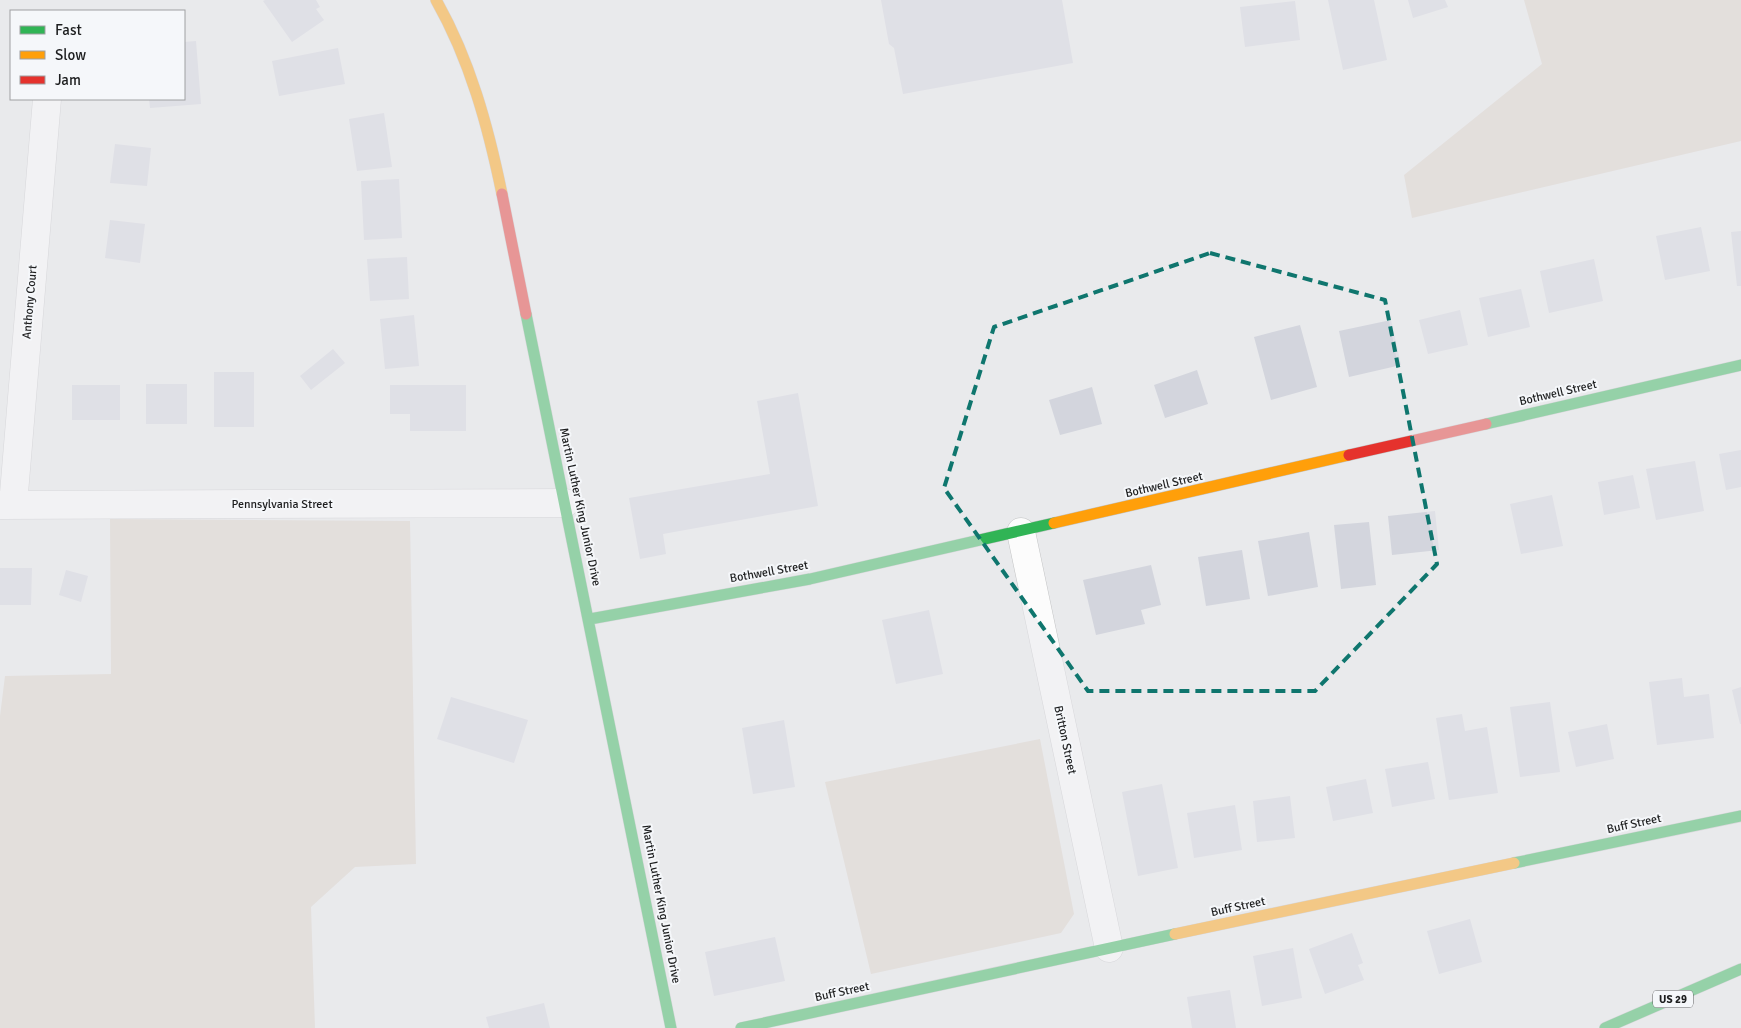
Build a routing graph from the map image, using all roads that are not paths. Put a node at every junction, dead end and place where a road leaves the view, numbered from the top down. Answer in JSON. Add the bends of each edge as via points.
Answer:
{"nodes":[{"id":1,"x":436,"y":0,"type":"edge"},
{"id":2,"x":46,"y":100,"type":"edge"},
{"id":3,"x":1741,"y":365,"type":"edge"},
{"id":4,"x":565,"y":503,"type":"junction"},
{"id":5,"x":6,"y":505,"type":"edge"},
{"id":6,"x":1021,"y":532,"type":"junction"},
{"id":7,"x":590,"y":619,"type":"junction"},
{"id":8,"x":1741,"y":816,"type":"edge"},
{"id":9,"x":1109,"y":948,"type":"junction"},
{"id":10,"x":1741,"y":969,"type":"edge"},
{"id":11,"x":671,"y":1028,"type":"edge"},
{"id":12,"x":741,"y":1028,"type":"edge"},
{"id":13,"x":1605,"y":1028,"type":"edge"}],
"edges":[{"from":1,"to":4,"type":"main road","name":"Martin Luther King Junior Drive","via":[[476,90],[494,151]]},
{"from":2,"to":5,"type":"street","name":"Anthony Court"},
{"from":3,"to":6,"type":"main road","name":"Bothwell Street"},
{"from":4,"to":5,"type":"street","name":"Pennsylvania Street"},
{"from":4,"to":7,"type":"main road","name":"Martin Luther King Junior Drive"},
{"from":6,"to":7,"type":"main road","name":"Bothwell Street","via":[[810,579]]},
{"from":6,"to":9,"type":"street","name":"Britton Street"},
{"from":7,"to":11,"type":"main road","name":"Martin Luther King Junior Drive"},
{"from":8,"to":9,"type":"main road","name":"Buff Street"},
{"from":9,"to":12,"type":"main road","name":"Buff Street"},
{"from":10,"to":13,"type":"main road","number":"US 29"}]}
